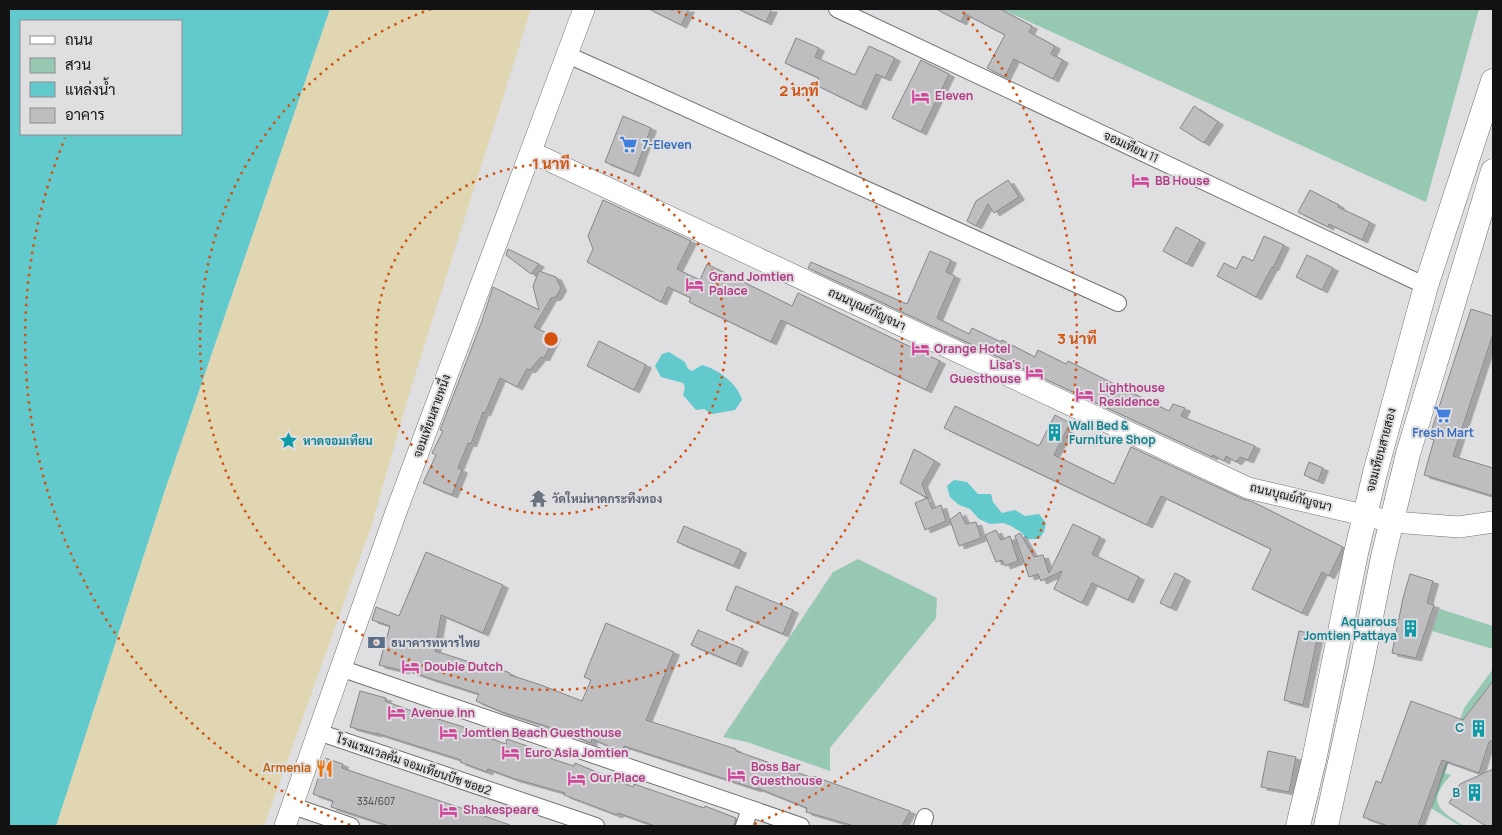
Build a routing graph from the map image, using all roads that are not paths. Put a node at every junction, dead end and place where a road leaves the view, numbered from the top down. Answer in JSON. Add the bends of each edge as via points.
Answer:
{"nodes":[{"id":1,"x":584,"y":9,"type":"edge"},
{"id":2,"x":837,"y":9,"type":"edge"},
{"id":3,"x":568,"y":55,"type":"junction"},
{"id":4,"x":1493,"y":81,"type":"edge"},
{"id":5,"x":532,"y":152,"type":"junction"},
{"id":6,"x":1493,"y":171,"type":"edge"},
{"id":7,"x":1426,"y":286,"type":"junction"},
{"id":8,"x":1118,"y":304,"type":"dead end"},
{"id":9,"x":1409,"y":345,"type":"junction"},
{"id":10,"x":1440,"y":352,"type":"junction"},
{"id":11,"x":1365,"y":515,"type":"junction"},
{"id":12,"x":1392,"y":522,"type":"junction"},
{"id":13,"x":1493,"y":522,"type":"edge"},
{"id":14,"x":340,"y":668,"type":"junction"},
{"id":15,"x":318,"y":732,"type":"junction"},
{"id":16,"x":293,"y":806,"type":"junction"},
{"id":17,"x":750,"y":809,"type":"junction"},
{"id":18,"x":286,"y":826,"type":"edge"},
{"id":19,"x":351,"y":826,"type":"edge"},
{"id":20,"x":596,"y":826,"type":"edge"},
{"id":21,"x":744,"y":826,"type":"edge"},
{"id":22,"x":801,"y":826,"type":"edge"},
{"id":23,"x":1298,"y":826,"type":"edge"},
{"id":24,"x":1326,"y":826,"type":"edge"}],
"edges":[{"from":1,"to":3,"type":"street","name":"จอมเทียนสายหนึ่ง"},
{"from":2,"to":7,"type":"street","name":"จอมเทียน 11"},
{"from":3,"to":5,"type":"street","name":"จอมเทียนสายหนึ่ง"},
{"from":3,"to":8,"type":"street"},
{"from":4,"to":7,"type":"main road","name":"จอมเทียนสายสอง"},
{"from":5,"to":11,"type":"street","name":"ถนนบุณย์กัญจนา","via":[[1248,488]]},
{"from":5,"to":14,"type":"street","name":"จอมเทียนสายหนึ่ง"},
{"from":6,"to":10,"type":"main road"},
{"from":7,"to":9,"type":"main road","name":"จอมเทียนสายสอง"},
{"from":9,"to":10,"type":"street"},
{"from":9,"to":11,"type":"main road","name":"จอมเทียนสายสอง"},
{"from":10,"to":12,"type":"main road","via":[[1408,454]]},
{"from":11,"to":12,"type":"street","name":"ถนนบุณย์กัญจนา"},
{"from":11,"to":23,"type":"main road","name":"จอมเทียนสายสอง"},
{"from":12,"to":13,"type":"street","name":"ถนนบุณย์กัญจนา","via":[[1459,527]]},
{"from":12,"to":24,"type":"main road"},
{"from":14,"to":15,"type":"street","name":"จอมเทียนสายหนึ่ง"},
{"from":14,"to":17,"type":"street"},
{"from":15,"to":16,"type":"street","name":"จอมเทียนสายหนึ่ง"},
{"from":15,"to":20,"type":"street","name":"โรงแรมเวลคัม จอมเทียนบีช ซอย2"},
{"from":16,"to":18,"type":"street","name":"จอมเทียนสายหนึ่ง"},
{"from":16,"to":19,"type":"street"},
{"from":17,"to":21,"type":"street"},
{"from":17,"to":22,"type":"street"}]}
